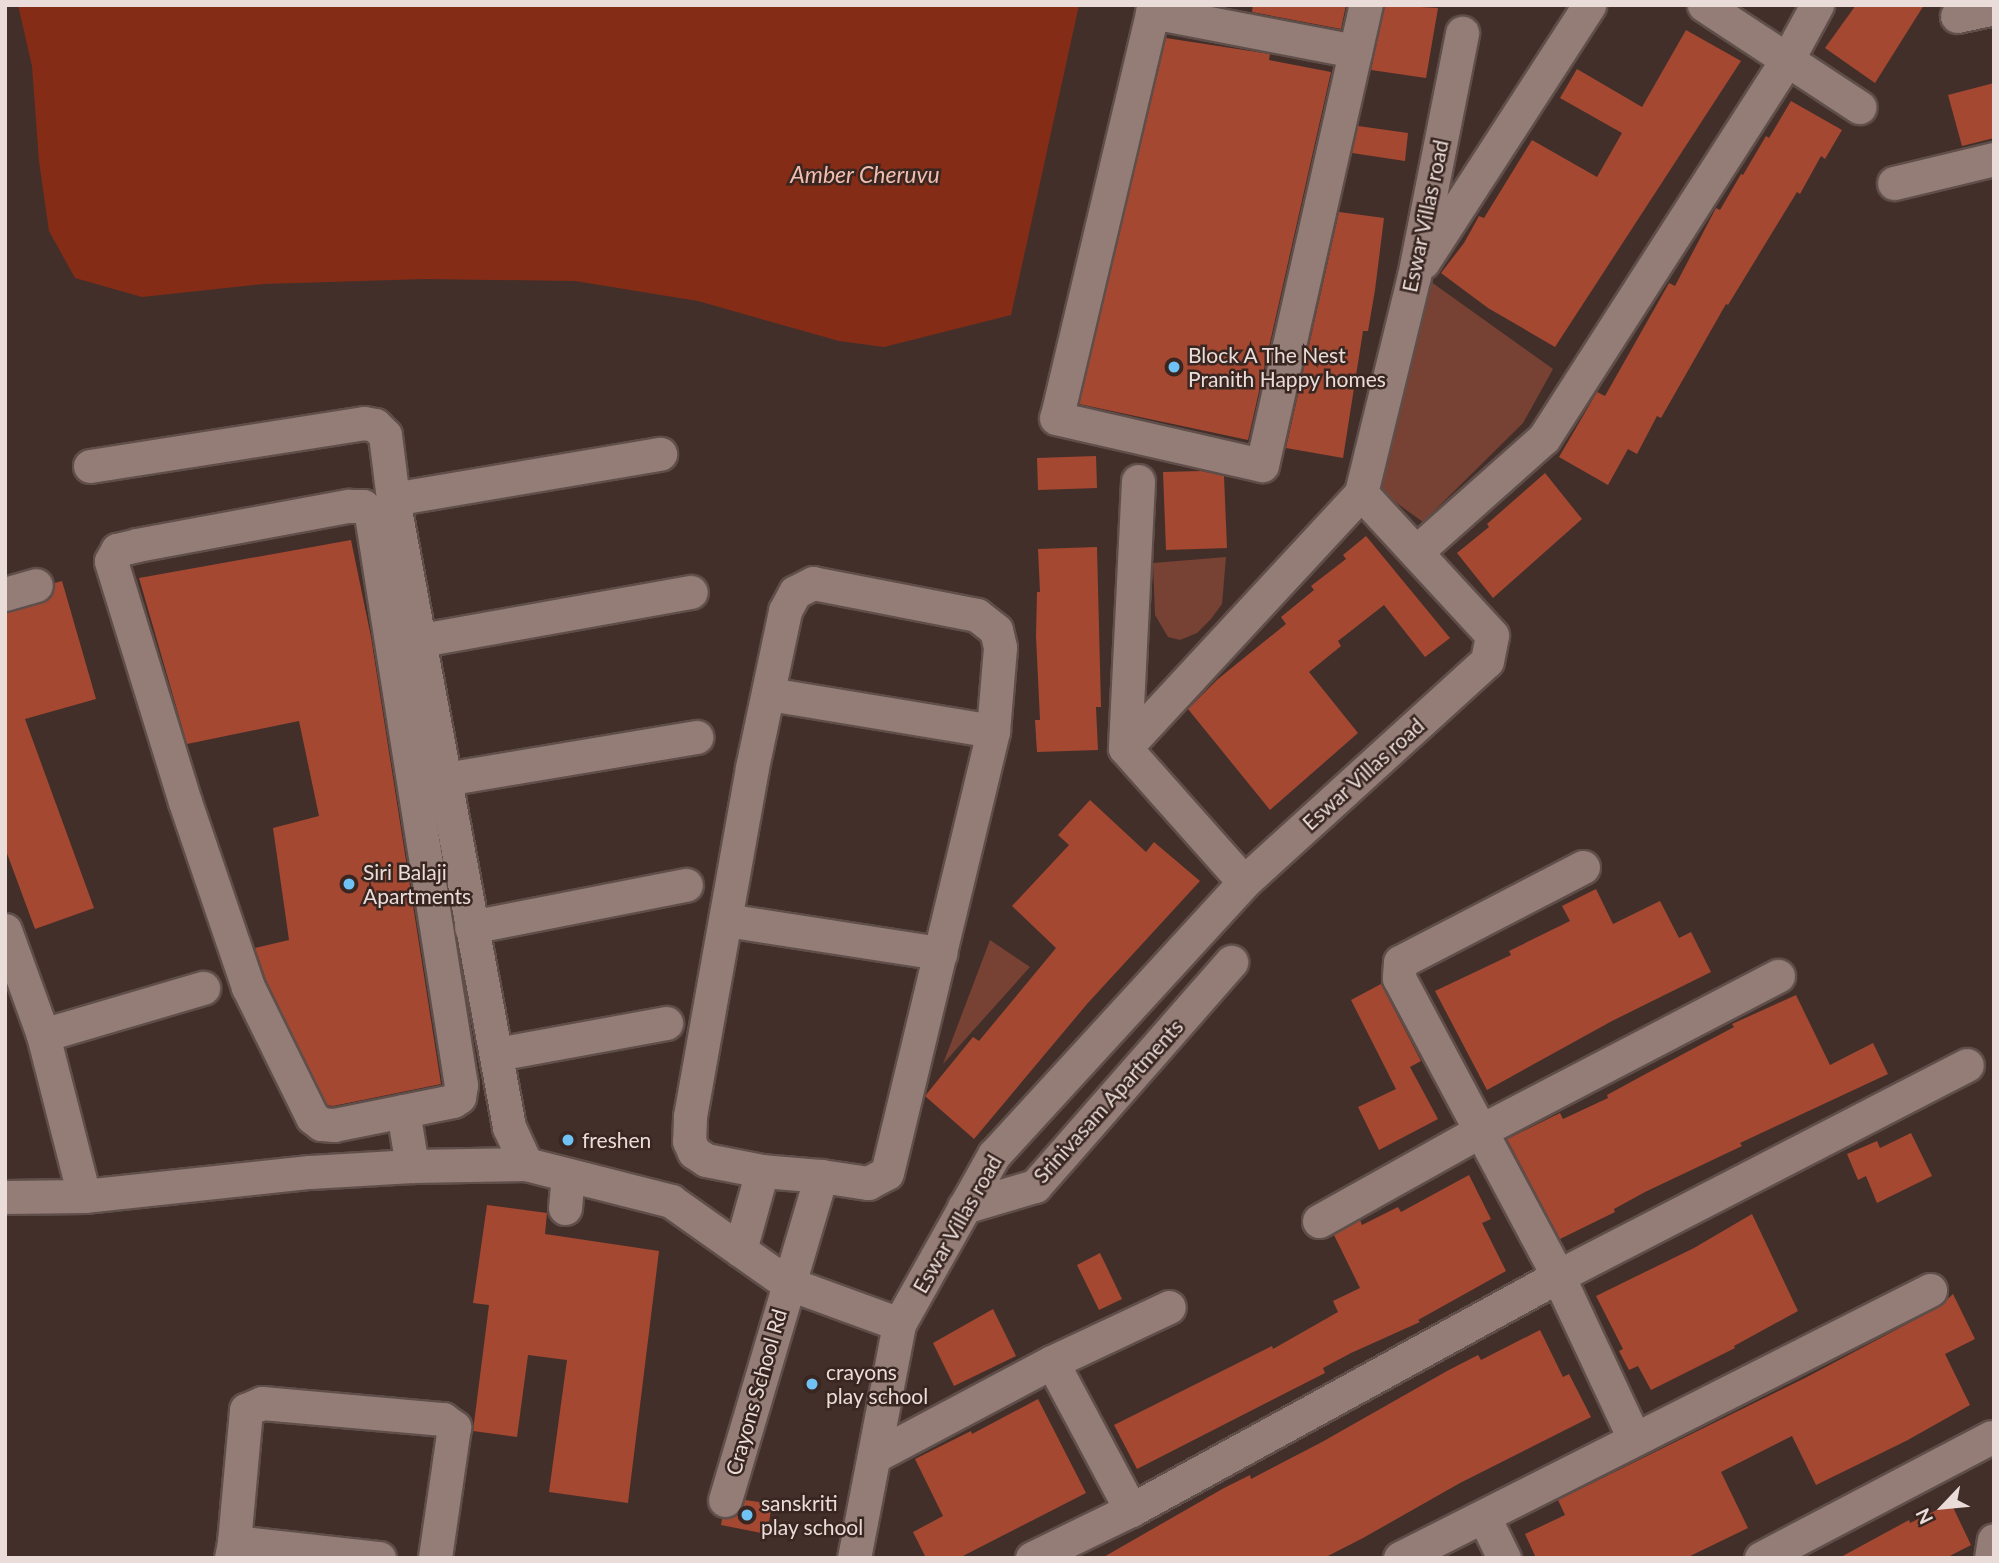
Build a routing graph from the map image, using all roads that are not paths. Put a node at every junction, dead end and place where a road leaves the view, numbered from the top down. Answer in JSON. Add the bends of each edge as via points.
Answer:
{"nodes":[{"id":1,"x":1366,"y":5,"type":"edge"},
{"id":2,"x":1589,"y":5,"type":"edge"},
{"id":3,"x":1704,"y":5,"type":"edge"},
{"id":4,"x":1816,"y":5,"type":"edge"},
{"id":5,"x":1153,"y":8,"type":"edge"},
{"id":6,"x":1994,"y":8,"type":"edge"},
{"id":7,"x":1957,"y":16,"type":"dead end"},
{"id":8,"x":1462,"y":33,"type":"dead end"},
{"id":9,"x":1355,"y":51,"type":"junction"},
{"id":10,"x":1787,"y":60,"type":"junction"},
{"id":11,"x":1859,"y":107,"type":"dead end"},
{"id":12,"x":1994,"y":159,"type":"edge"},
{"id":13,"x":1894,"y":183,"type":"dead end"},
{"id":14,"x":1414,"y":276,"type":"junction"},
{"id":15,"x":660,"y":454,"type":"dead end"},
{"id":16,"x":90,"y":466,"type":"dead end"},
{"id":17,"x":1138,"y":481,"type":"dead end"},
{"id":18,"x":1361,"y":493,"type":"junction"},
{"id":19,"x":393,"y":499,"type":"junction"},
{"id":20,"x":1416,"y":552,"type":"junction"},
{"id":21,"x":691,"y":592,"type":"dead end"},
{"id":22,"x":421,"y":640,"type":"junction"},
{"id":23,"x":769,"y":694,"type":"junction"},
{"id":24,"x":993,"y":731,"type":"junction"},
{"id":25,"x":697,"y":737,"type":"dead end"},
{"id":26,"x":1125,"y":748,"type":"junction"},
{"id":27,"x":445,"y":779,"type":"junction"},
{"id":28,"x":1583,"y":867,"type":"dead end"},
{"id":29,"x":1244,"y":882,"type":"junction"},
{"id":30,"x":686,"y":886,"type":"dead end"},
{"id":31,"x":726,"y":920,"type":"junction"},
{"id":32,"x":471,"y":927,"type":"junction"},
{"id":33,"x":5,"y":930,"type":"edge"},
{"id":34,"x":940,"y":953,"type":"junction"},
{"id":35,"x":1231,"y":962,"type":"dead end"},
{"id":36,"x":1778,"y":976,"type":"dead end"},
{"id":37,"x":203,"y":988,"type":"dead end"},
{"id":38,"x":666,"y":1023,"type":"dead end"},
{"id":39,"x":43,"y":1035,"type":"junction"},
{"id":40,"x":497,"y":1055,"type":"junction"},
{"id":41,"x":1968,"y":1065,"type":"dead end"},
{"id":42,"x":391,"y":1113,"type":"junction"},
{"id":43,"x":1480,"y":1131,"type":"junction"},
{"id":44,"x":526,"y":1164,"type":"junction"},
{"id":45,"x":401,"y":1167,"type":"junction"},
{"id":46,"x":762,"y":1171,"type":"junction"},
{"id":47,"x":568,"y":1175,"type":"junction"},
{"id":48,"x":821,"y":1176,"type":"junction"},
{"id":49,"x":84,"y":1196,"type":"junction"},
{"id":50,"x":5,"y":1197,"type":"edge"},
{"id":51,"x":565,"y":1208,"type":"dead end"},
{"id":52,"x":964,"y":1208,"type":"junction"},
{"id":53,"x":1319,"y":1221,"type":"dead end"},
{"id":54,"x":740,"y":1250,"type":"junction"},
{"id":55,"x":1558,"y":1276,"type":"junction"},
{"id":56,"x":787,"y":1283,"type":"junction"},
{"id":57,"x":1930,"y":1290,"type":"dead end"},
{"id":58,"x":1169,"y":1307,"type":"dead end"},
{"id":59,"x":899,"y":1324,"type":"junction"},
{"id":60,"x":1052,"y":1362,"type":"junction"},
{"id":61,"x":1991,"y":1437,"type":"dead end"},
{"id":62,"x":1634,"y":1438,"type":"junction"},
{"id":63,"x":875,"y":1456,"type":"junction"},
{"id":64,"x":725,"y":1500,"type":"dead end"},
{"id":65,"x":1131,"y":1510,"type":"junction"},
{"id":66,"x":1484,"y":1517,"type":"junction"},
{"id":67,"x":1994,"y":1540,"type":"edge"},
{"id":68,"x":233,"y":1550,"type":"edge"},
{"id":69,"x":1781,"y":1553,"type":"edge"},
{"id":70,"x":379,"y":1558,"type":"edge"},
{"id":71,"x":435,"y":1558,"type":"edge"},
{"id":72,"x":854,"y":1558,"type":"edge"},
{"id":73,"x":1032,"y":1558,"type":"edge"},
{"id":74,"x":1400,"y":1558,"type":"edge"},
{"id":75,"x":1504,"y":1558,"type":"edge"},
{"id":76,"x":1991,"y":1558,"type":"edge"}],
"edges":[{"from":1,"to":9,"type":"street"},
{"from":2,"to":14,"type":"street"},
{"from":3,"to":10,"type":"street"},
{"from":4,"to":10,"type":"street"},
{"from":5,"to":9,"type":"street"},
{"from":5,"to":9,"type":"street","via":[[1056,418],[1262,465]]},
{"from":6,"to":7,"type":"street"},
{"from":8,"to":14,"type":"street","name":"Eswar Villas road"},
{"from":10,"to":11,"type":"street"},
{"from":10,"to":20,"type":"street","via":[[1544,438]]},
{"from":12,"to":13,"type":"street"},
{"from":14,"to":18,"type":"street","name":"Eswar Villas road"},
{"from":15,"to":19,"type":"street"},
{"from":16,"to":19,"type":"street","via":[[364,423],[375,425],[385,435]]},
{"from":17,"to":26,"type":"street"},
{"from":18,"to":20,"type":"street","name":"Eswar Villas road"},
{"from":18,"to":26,"type":"street"},
{"from":19,"to":22,"type":"street"},
{"from":20,"to":29,"type":"street","name":"Eswar Villas road","via":[[1492,635],[1487,661]]},
{"from":21,"to":22,"type":"street"},
{"from":22,"to":27,"type":"street"},
{"from":23,"to":24,"type":"street"},
{"from":23,"to":24,"type":"street","via":[[785,611],[795,592],[813,583],[977,615],[987,621],[996,630],[1000,647]]},
{"from":23,"to":31,"type":"street"},
{"from":24,"to":34,"type":"street"},
{"from":25,"to":27,"type":"street"},
{"from":26,"to":29,"type":"street"},
{"from":27,"to":32,"type":"street"},
{"from":28,"to":43,"type":"street","via":[[1400,962],[1399,978]]},
{"from":29,"to":52,"type":"street","name":"Eswar Villas road","via":[[993,1155]]},
{"from":30,"to":32,"type":"street"},
{"from":31,"to":34,"type":"street"},
{"from":31,"to":46,"type":"street","via":[[689,1141],[694,1152],[706,1160]]},
{"from":32,"to":40,"type":"street"},
{"from":33,"to":39,"type":"street"},
{"from":34,"to":48,"type":"street","via":[[887,1173],[868,1183]]},
{"from":35,"to":52,"type":"street","name":"Srinivasam Apartments","via":[[1035,1186]]},
{"from":36,"to":43,"type":"street"},
{"from":37,"to":39,"type":"street"},
{"from":38,"to":40,"type":"street"},
{"from":39,"to":49,"type":"street"},
{"from":40,"to":44,"type":"street","via":[[509,1127]]},
{"from":41,"to":55,"type":"street"},
{"from":42,"to":42,"type":"street","via":[[453,1101],[459,1097],[461,1085],[370,515],[363,506],[348,506],[117,550],[111,561],[119,588],[248,987],[312,1116],[321,1124]]},
{"from":42,"to":45,"type":"street"},
{"from":43,"to":53,"type":"street"},
{"from":43,"to":55,"type":"street"},
{"from":44,"to":45,"type":"street"},
{"from":44,"to":47,"type":"street"},
{"from":45,"to":49,"type":"street","via":[[310,1171]]},
{"from":46,"to":48,"type":"street"},
{"from":46,"to":54,"type":"street"},
{"from":47,"to":51,"type":"street"},
{"from":47,"to":54,"type":"street","via":[[671,1201]]},
{"from":48,"to":56,"type":"street","name":"Crayons School Rd"},
{"from":49,"to":50,"type":"street"},
{"from":52,"to":59,"type":"street","name":"Eswar Villas road"},
{"from":54,"to":56,"type":"street"},
{"from":55,"to":62,"type":"street"},
{"from":55,"to":65,"type":"street"},
{"from":56,"to":59,"type":"street"},
{"from":56,"to":64,"type":"street","name":"Crayons School Rd"},
{"from":57,"to":62,"type":"street"},
{"from":58,"to":60,"type":"street"},
{"from":59,"to":63,"type":"street","name":"Eswar Villas road"},
{"from":60,"to":63,"type":"street"},
{"from":60,"to":65,"type":"street"},
{"from":61,"to":69,"type":"street"},
{"from":62,"to":66,"type":"street"},
{"from":63,"to":72,"type":"street","name":"Eswar Villas road"},
{"from":65,"to":73,"type":"street"},
{"from":66,"to":74,"type":"street"},
{"from":66,"to":75,"type":"street"},
{"from":67,"to":76,"type":"street"},
{"from":68,"to":70,"type":"street"},
{"from":68,"to":71,"type":"street","via":[[246,1410],[262,1403],[443,1419],[454,1427]]}]}
